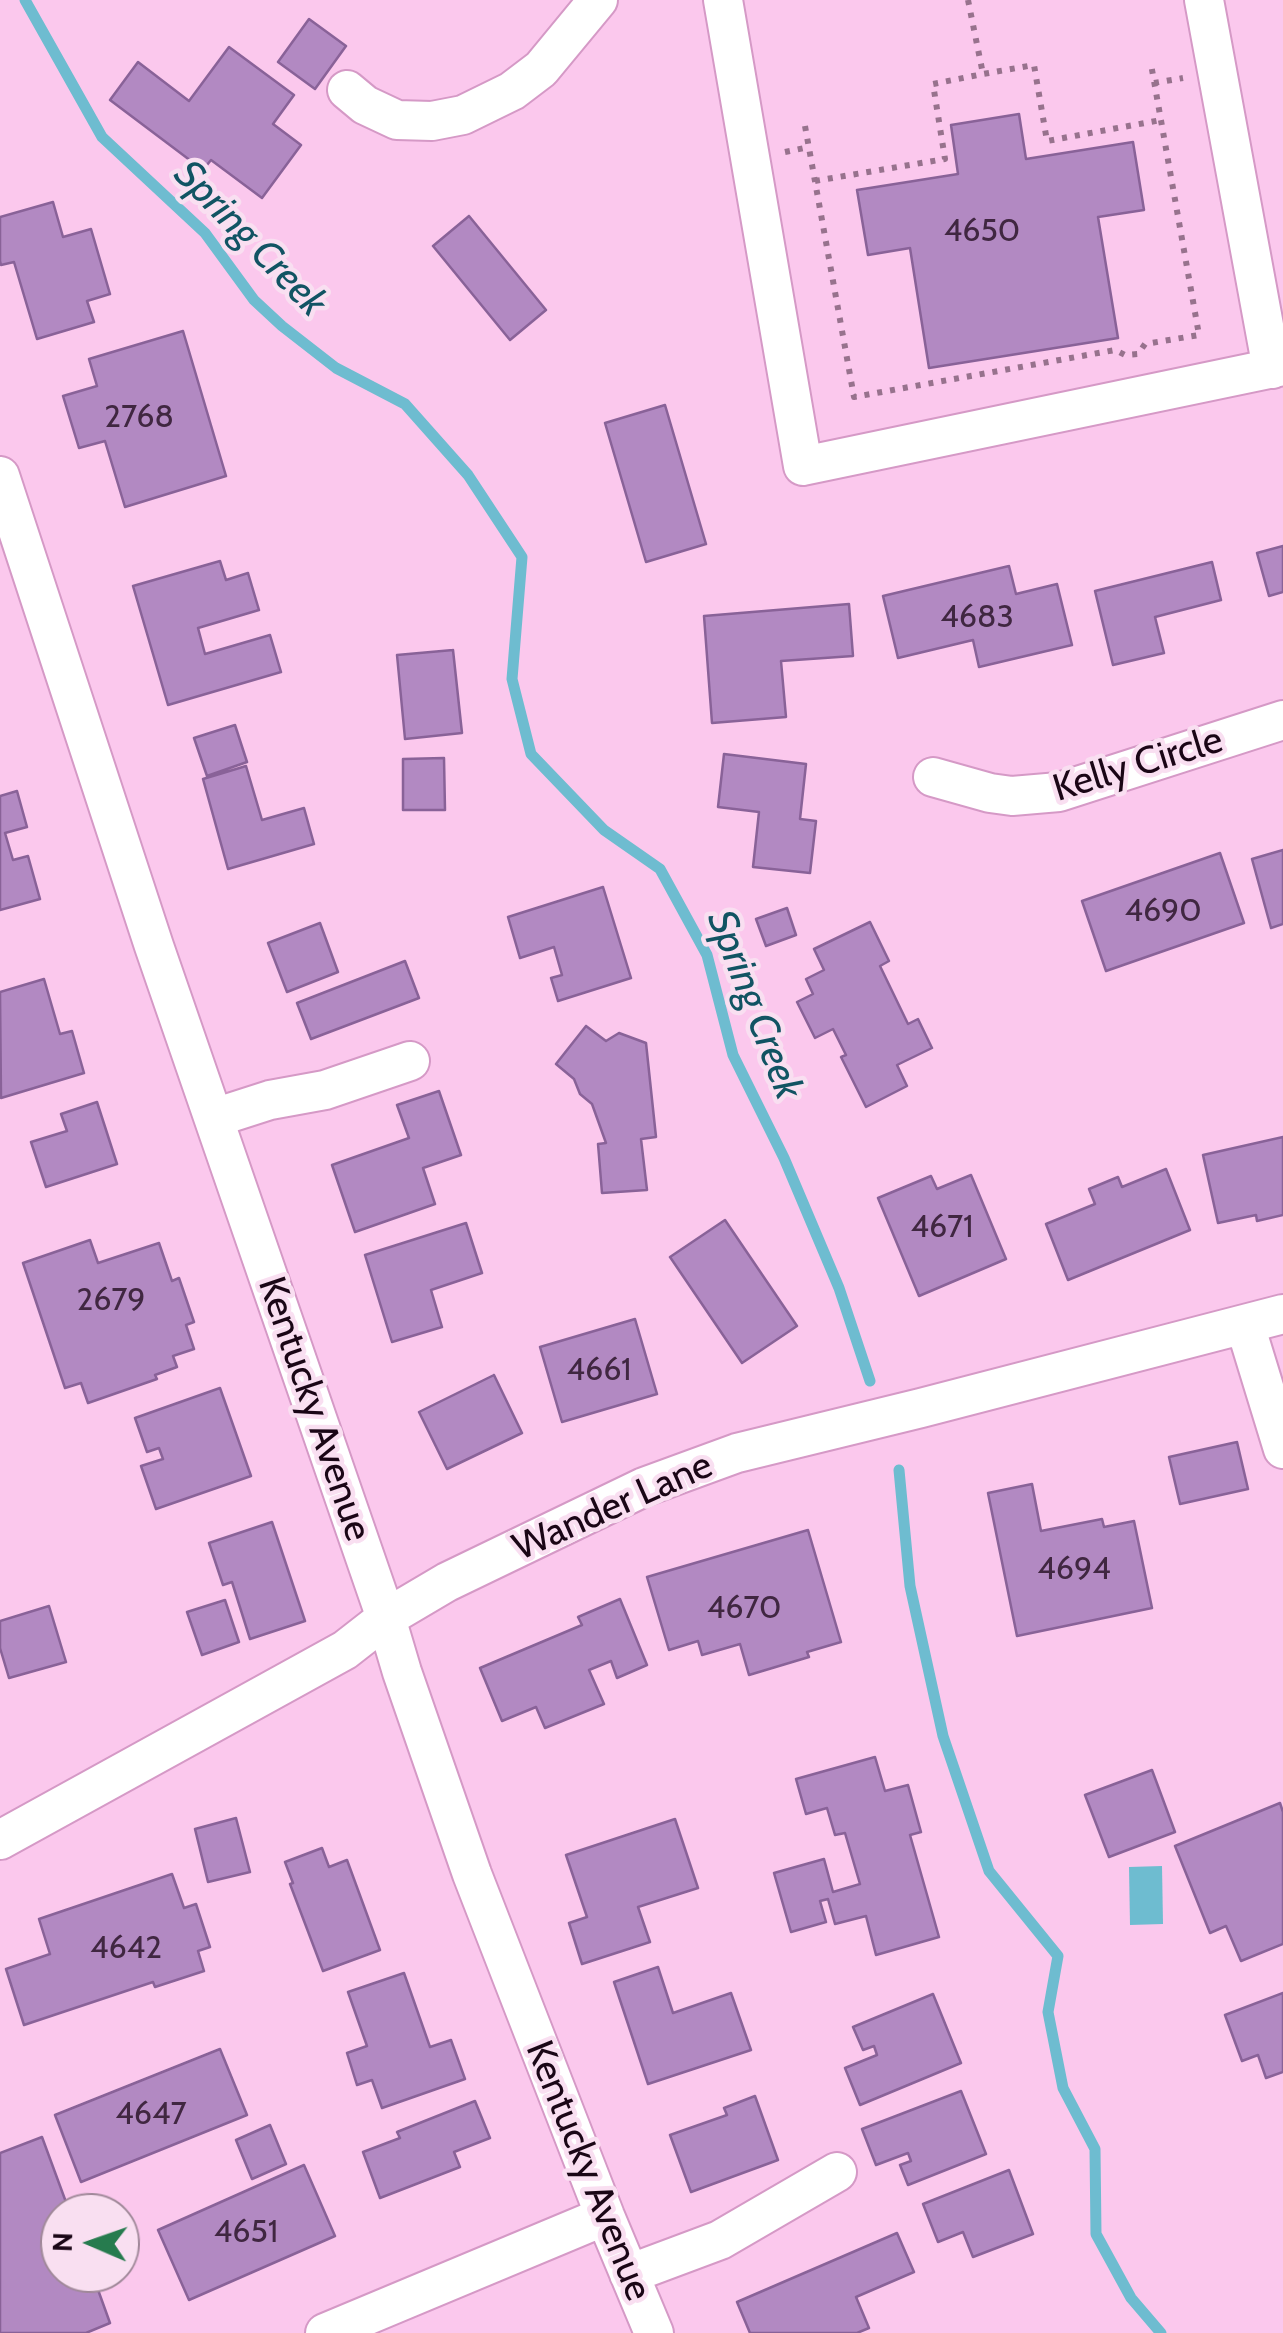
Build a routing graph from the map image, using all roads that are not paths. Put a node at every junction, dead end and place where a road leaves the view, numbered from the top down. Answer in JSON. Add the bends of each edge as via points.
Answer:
{"nodes":[{"id":1,"x":598,"y":0,"type":"edge"},
{"id":2,"x":723,"y":0,"type":"edge"},
{"id":3,"x":1204,"y":0,"type":"edge"},
{"id":4,"x":347,"y":90,"type":"dead end"},
{"id":5,"x":1267,"y":245,"type":"edge"},
{"id":6,"x":1277,"y":368,"type":"edge"},
{"id":7,"x":0,"y":476,"type":"edge"},
{"id":8,"x":1283,"y":720,"type":"edge"},
{"id":9,"x":932,"y":778,"type":"dead end"},
{"id":10,"x":410,"y":1061,"type":"dead end"},
{"id":11,"x":214,"y":1118,"type":"junction"},
{"id":12,"x":1283,"y":1314,"type":"edge"},
{"id":13,"x":1245,"y":1325,"type":"junction"},
{"id":14,"x":1283,"y":1448,"type":"edge"},
{"id":15,"x":386,"y":1618,"type":"junction"},
{"id":16,"x":0,"y":1840,"type":"edge"},
{"id":17,"x":838,"y":2172,"type":"dead end"},
{"id":18,"x":605,"y":2216,"type":"junction"},
{"id":19,"x":628,"y":2274,"type":"junction"},
{"id":20,"x":324,"y":2333,"type":"edge"},
{"id":21,"x":654,"y":2333,"type":"edge"}],
"edges":[{"from":1,"to":4,"type":"street","via":[[541,69],[463,115],[397,120]]},
{"from":2,"to":6,"type":"street","via":[[803,466]]},
{"from":3,"to":5,"type":"street"},
{"from":5,"to":6,"type":"street"},
{"from":7,"to":11,"type":"street","name":"Kentucky Avenue"},
{"from":8,"to":9,"type":"street","name":"Kelly Circle","via":[[1059,792],[1012,796]]},
{"from":10,"to":11,"type":"street"},
{"from":11,"to":15,"type":"street","name":"Kentucky Avenue"},
{"from":12,"to":13,"type":"street","name":"Wander Lane"},
{"from":13,"to":14,"type":"street"},
{"from":13,"to":15,"type":"street","name":"Wander Lane","via":[[737,1453],[552,1530]]},
{"from":15,"to":16,"type":"street","name":"Wander Lane","via":[[345,1650]]},
{"from":15,"to":18,"type":"street","name":"Kentucky Avenue","via":[[472,1874]]},
{"from":17,"to":19,"type":"street","via":[[720,2240]]},
{"from":18,"to":19,"type":"street","name":"Kentucky Avenue"},
{"from":18,"to":20,"type":"street"},
{"from":19,"to":21,"type":"street","name":"Kentucky Avenue"}]}
